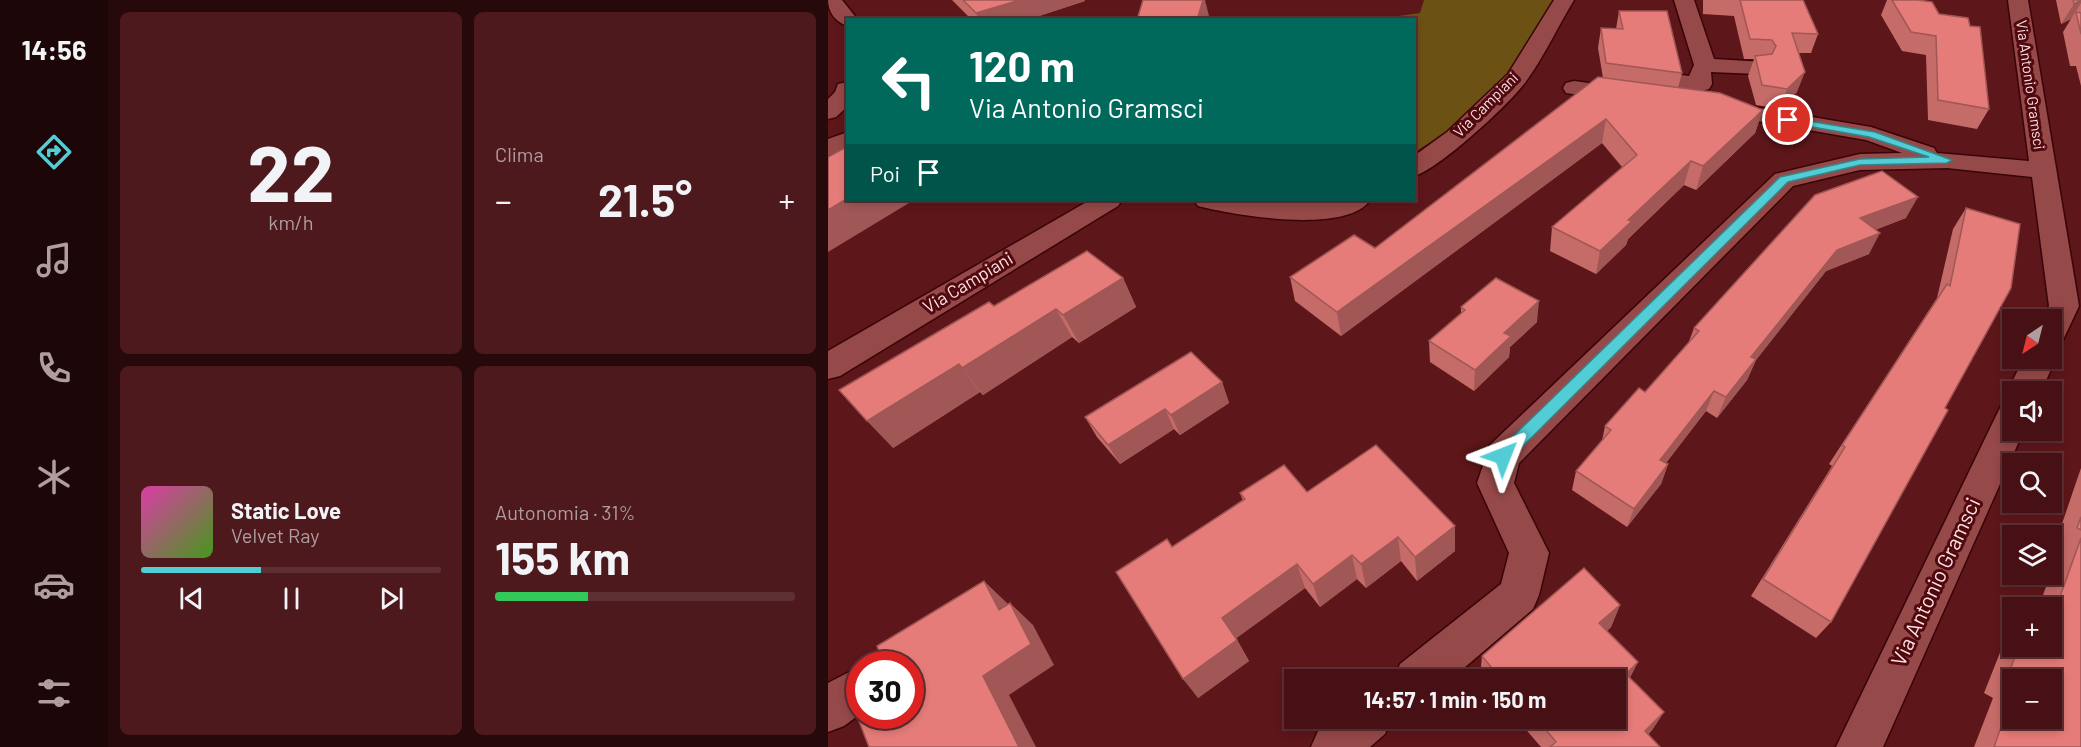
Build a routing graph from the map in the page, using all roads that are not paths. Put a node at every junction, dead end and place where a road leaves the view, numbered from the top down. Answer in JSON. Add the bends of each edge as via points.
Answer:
{"nodes":[{"id":1,"x":1564,"y":0,"type":"edge"},
{"id":2,"x":1684,"y":0,"type":"edge"},
{"id":3,"x":2018,"y":0,"type":"edge"},
{"id":4,"x":830,"y":1,"type":"edge"},
{"id":5,"x":846,"y":18,"type":"edge"},
{"id":6,"x":1704,"y":61,"type":"junction"},
{"id":7,"x":1757,"y":67,"type":"edge"},
{"id":8,"x":1642,"y":78,"type":"edge"},
{"id":9,"x":1574,"y":88,"type":"dead end"},
{"id":10,"x":846,"y":139,"type":"edge"},
{"id":11,"x":828,"y":148,"type":"edge"},
{"id":12,"x":1947,"y":160,"type":"junction"},
{"id":13,"x":1416,"y":166,"type":"edge"},
{"id":14,"x":2042,"y":170,"type":"junction"},
{"id":15,"x":1107,"y":201,"type":"edge"},
{"id":16,"x":1212,"y":201,"type":"edge"},
{"id":17,"x":1355,"y":201,"type":"edge"},
{"id":18,"x":2062,"y":310,"type":"edge"},
{"id":19,"x":828,"y":368,"type":"edge"},
{"id":20,"x":2002,"y":440,"type":"edge"},
{"id":21,"x":1429,"y":669,"type":"edge"},
{"id":22,"x":1356,"y":729,"type":"edge"},
{"id":23,"x":1334,"y":747,"type":"edge"},
{"id":24,"x":1859,"y":747,"type":"edge"}],
"edges":[{"from":1,"to":13,"type":"street","name":"Via Campiani","via":[[1517,78],[1456,136]]},
{"from":2,"to":6,"type":"street"},
{"from":3,"to":14,"type":"street","name":"Via Antonio Gramsci"},
{"from":4,"to":5,"type":"street"},
{"from":6,"to":7,"type":"street"},
{"from":6,"to":8,"type":"street","via":[[1701,84]]},
{"from":9,"to":12,"type":"street","name":"Via Antonio Gramsci","via":[[1871,134]]},
{"from":10,"to":11,"type":"street"},
{"from":12,"to":14,"type":"street","name":"Via Antonio Gramsci"},
{"from":12,"to":21,"type":"street","name":"Via Antonio Gramsci","via":[[1860,162],[1784,180],[1684,276],[1503,456],[1495,483],[1529,553],[1519,595]]},
{"from":14,"to":18,"type":"street","name":"Via Antonio Gramsci"},
{"from":15,"to":19,"type":"street","name":"Via Campiani"},
{"from":16,"to":17,"type":"street","via":[[1271,212],[1339,208]]},
{"from":20,"to":24,"type":"street","name":"Via Antonio Gramsci"},
{"from":22,"to":23,"type":"street"}]}
